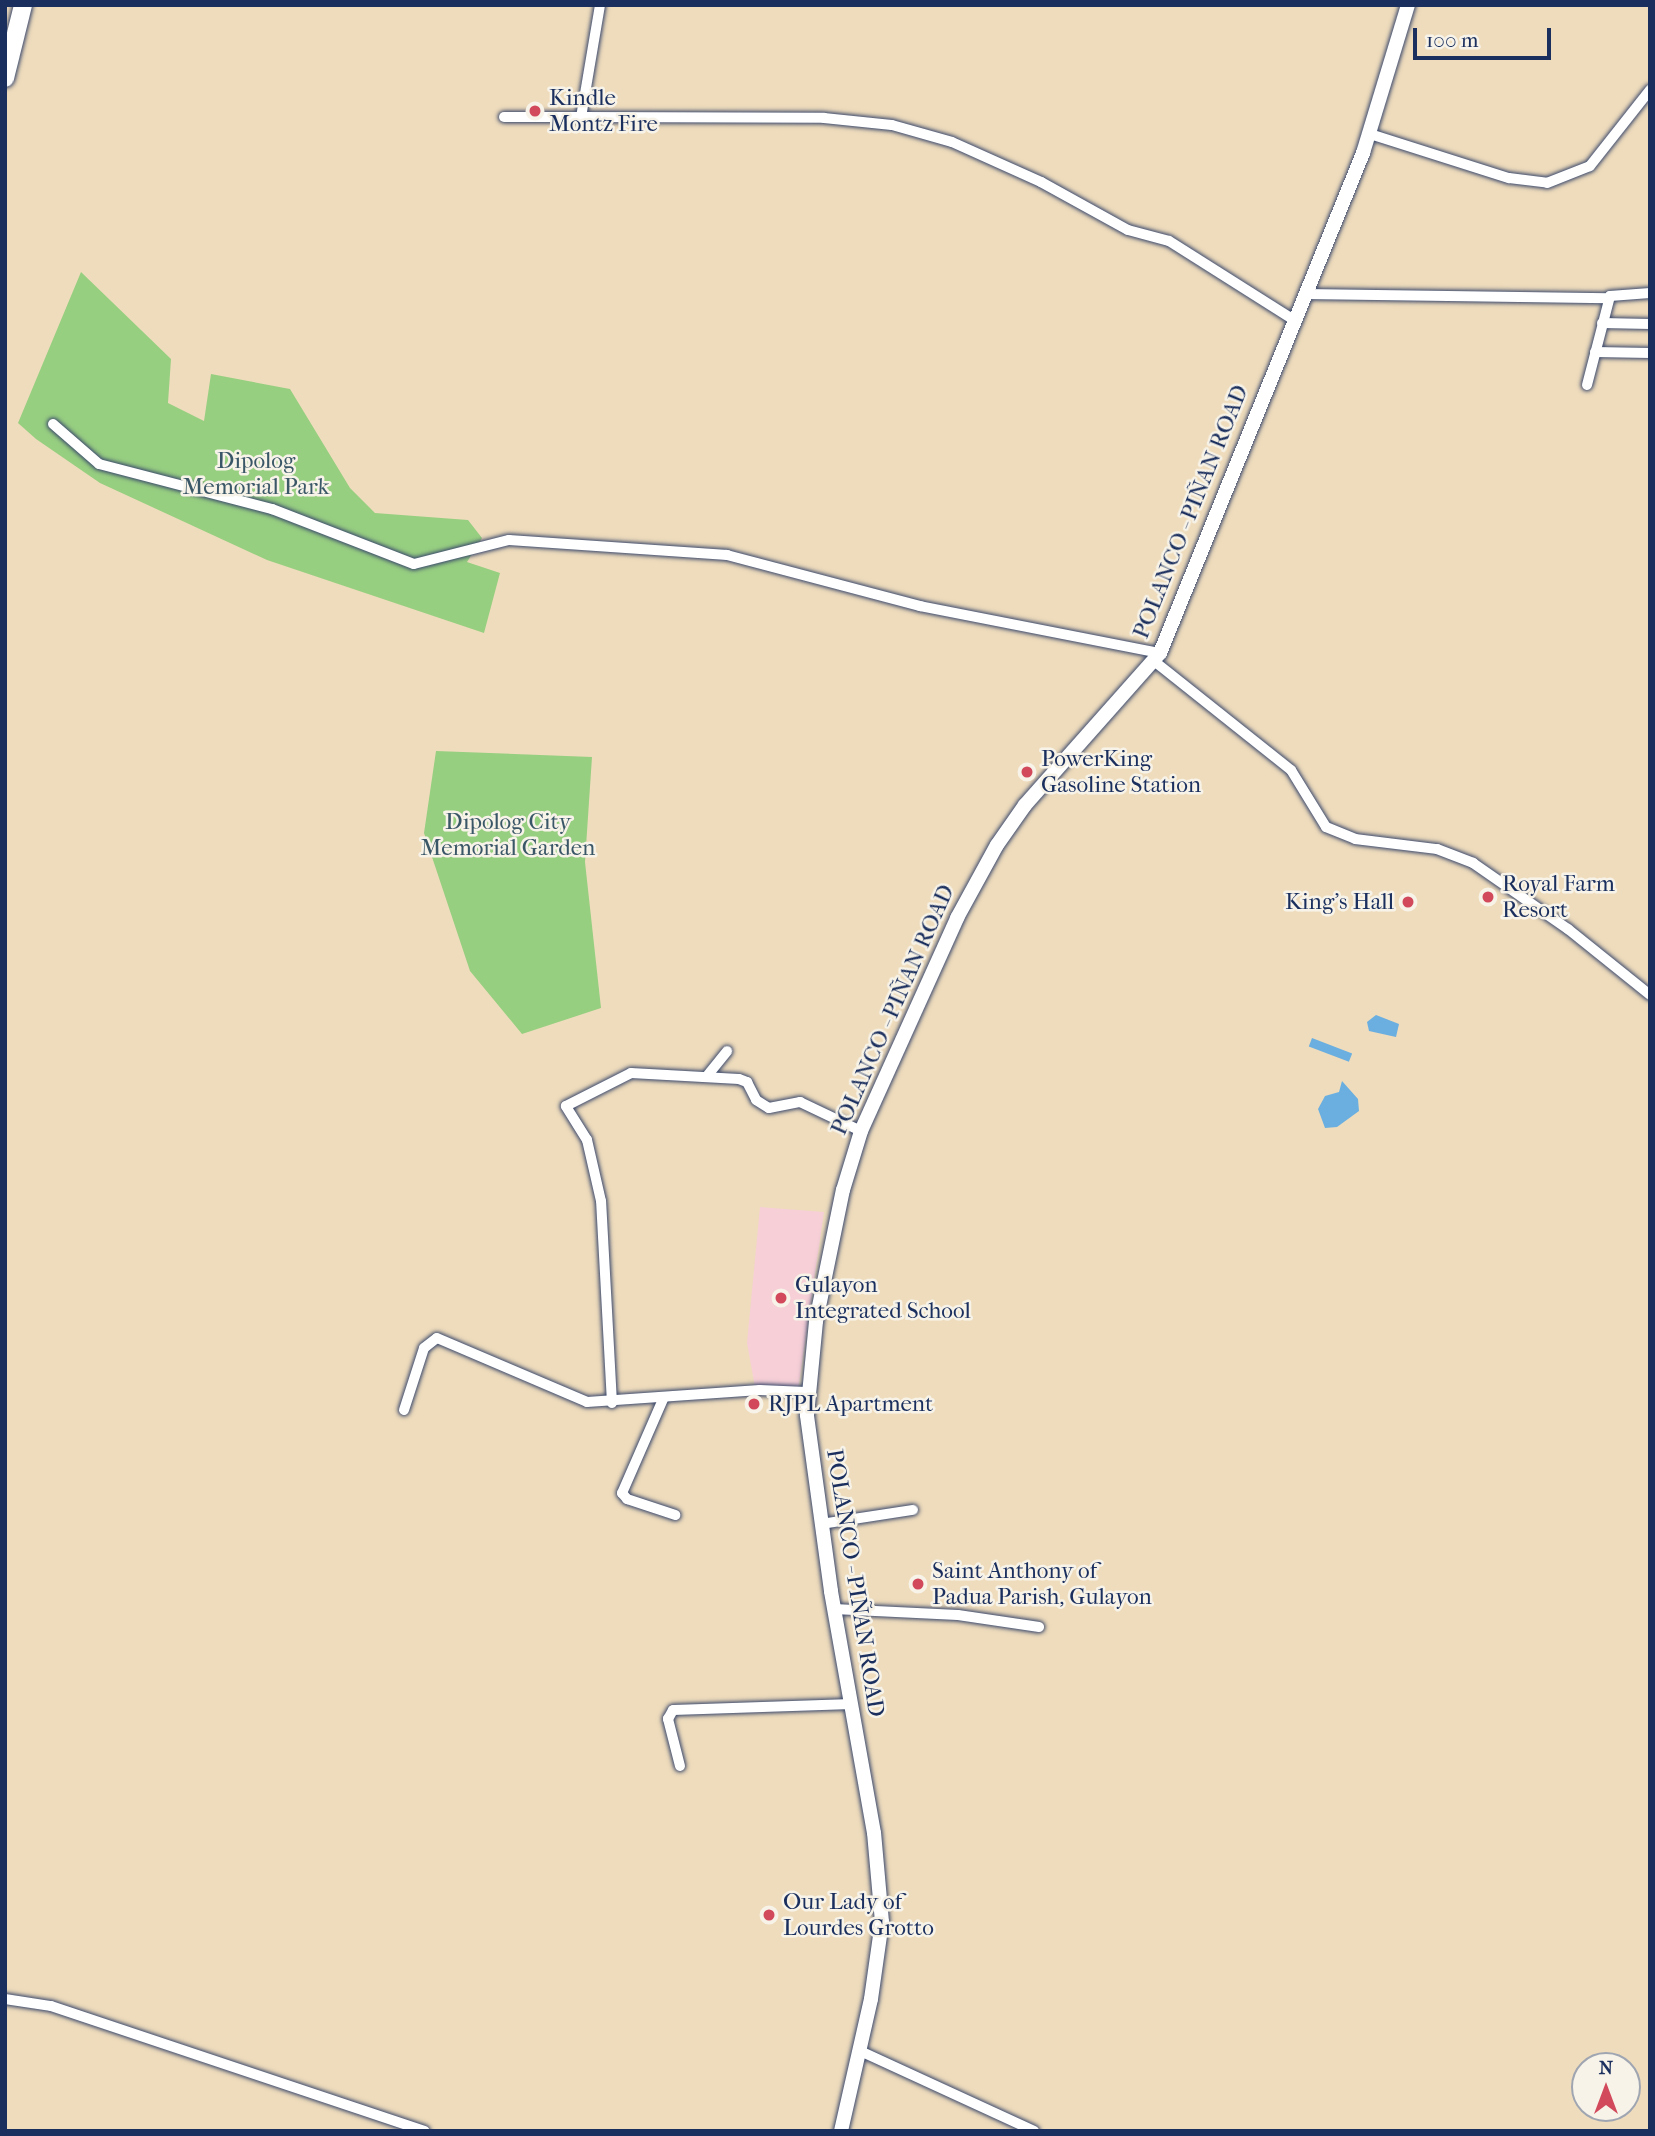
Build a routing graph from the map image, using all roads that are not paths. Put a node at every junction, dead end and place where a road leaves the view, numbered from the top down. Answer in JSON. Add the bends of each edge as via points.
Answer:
{"nodes":[{"id":1,"x":23,"y":5,"type":"edge"},
{"id":2,"x":600,"y":5,"type":"edge"},
{"id":3,"x":1408,"y":5,"type":"edge"},
{"id":4,"x":5,"y":78,"type":"edge"},
{"id":5,"x":1650,"y":90,"type":"edge"},
{"id":6,"x":504,"y":117,"type":"dead end"},
{"id":7,"x":581,"y":117,"type":"junction"},
{"id":8,"x":1370,"y":134,"type":"junction"},
{"id":9,"x":1650,"y":293,"type":"edge"},
{"id":10,"x":1305,"y":294,"type":"junction"},
{"id":11,"x":1609,"y":298,"type":"junction"},
{"id":12,"x":1294,"y":320,"type":"junction"},
{"id":13,"x":1602,"y":323,"type":"junction"},
{"id":14,"x":1650,"y":324,"type":"edge"},
{"id":15,"x":1595,"y":352,"type":"junction"},
{"id":16,"x":1650,"y":353,"type":"edge"},
{"id":17,"x":1587,"y":386,"type":"dead end"},
{"id":18,"x":52,"y":424,"type":"dead end"},
{"id":19,"x":1157,"y":657,"type":"junction"},
{"id":20,"x":1650,"y":995,"type":"edge"},
{"id":21,"x":727,"y":1051,"type":"dead end"},
{"id":22,"x":707,"y":1076,"type":"junction"},
{"id":23,"x":861,"y":1131,"type":"junction"},
{"id":24,"x":806,"y":1392,"type":"junction"},
{"id":25,"x":664,"y":1397,"type":"junction"},
{"id":26,"x":611,"y":1403,"type":"junction"},
{"id":27,"x":404,"y":1410,"type":"dead end"},
{"id":28,"x":913,"y":1510,"type":"dead end"},
{"id":29,"x":676,"y":1515,"type":"dead end"},
{"id":30,"x":821,"y":1524,"type":"junction"},
{"id":31,"x":834,"y":1609,"type":"junction"},
{"id":32,"x":1039,"y":1627,"type":"dead end"},
{"id":33,"x":852,"y":1704,"type":"junction"},
{"id":34,"x":680,"y":1766,"type":"dead end"},
{"id":35,"x":5,"y":1999,"type":"edge"},
{"id":36,"x":858,"y":2050,"type":"junction"},
{"id":37,"x":425,"y":2131,"type":"edge"},
{"id":38,"x":841,"y":2131,"type":"edge"},
{"id":39,"x":1034,"y":2131,"type":"edge"}],
"edges":[{"from":1,"to":4,"type":"highway"},
{"from":2,"to":7,"type":"street"},
{"from":3,"to":8,"type":"main road","name":"POLANCO - PIÑAN ROAD"},
{"from":5,"to":8,"type":"street","via":[[1590,166],[1547,183],[1509,178]]},
{"from":6,"to":7,"type":"street"},
{"from":7,"to":12,"type":"street","via":[[824,118],[952,142],[1041,182],[1128,230],[1169,241]]},
{"from":8,"to":10,"type":"main road","name":"POLANCO - PIÑAN ROAD"},
{"from":9,"to":11,"type":"street","via":[[1614,293]]},
{"from":10,"to":11,"type":"street"},
{"from":10,"to":12,"type":"main road","name":"POLANCO - PIÑAN ROAD"},
{"from":11,"to":13,"type":"street"},
{"from":12,"to":19,"type":"main road","name":"POLANCO - PIÑAN ROAD"},
{"from":13,"to":14,"type":"street"},
{"from":13,"to":15,"type":"street"},
{"from":15,"to":16,"type":"street"},
{"from":15,"to":17,"type":"street"},
{"from":18,"to":19,"type":"street","via":[[99,464],[272,509],[414,564],[509,540],[727,555],[933,609]]},
{"from":19,"to":20,"type":"street","via":[[1291,769],[1326,827],[1355,839],[1437,849],[1473,863],[1568,929]]},
{"from":19,"to":23,"type":"main road","name":"POLANCO - PIÑAN ROAD","via":[[1025,805],[997,845],[957,918]]},
{"from":21,"to":22,"type":"street"},
{"from":22,"to":23,"type":"street","via":[[747,1082],[756,1100],[769,1108],[800,1102]]},
{"from":22,"to":26,"type":"street","via":[[631,1073],[566,1106],[587,1140],[601,1201]]},
{"from":23,"to":24,"type":"main road","name":"POLANCO - PIÑAN ROAD","via":[[832,1236]]},
{"from":24,"to":25,"type":"street","via":[[749,1390]]},
{"from":24,"to":30,"type":"main road","name":"POLANCO - PIÑAN ROAD"},
{"from":25,"to":26,"type":"street"},
{"from":25,"to":29,"type":"street","via":[[622,1493],[626,1499]]},
{"from":26,"to":27,"type":"street","via":[[564,1394],[437,1338],[424,1348]]},
{"from":28,"to":30,"type":"street"},
{"from":30,"to":31,"type":"main road","name":"POLANCO - PIÑAN ROAD"},
{"from":31,"to":32,"type":"street","via":[[958,1615]]},
{"from":31,"to":33,"type":"main road","name":"POLANCO - PIÑAN ROAD"},
{"from":33,"to":34,"type":"street","via":[[673,1710],[668,1719]]},
{"from":33,"to":36,"type":"main road","name":"POLANCO - PIÑAN ROAD","via":[[878,1862],[882,1922]]},
{"from":35,"to":37,"type":"street","via":[[51,2006]]},
{"from":36,"to":38,"type":"main road","name":"POLANCO - PIÑAN ROAD"},
{"from":36,"to":39,"type":"street"}]}
